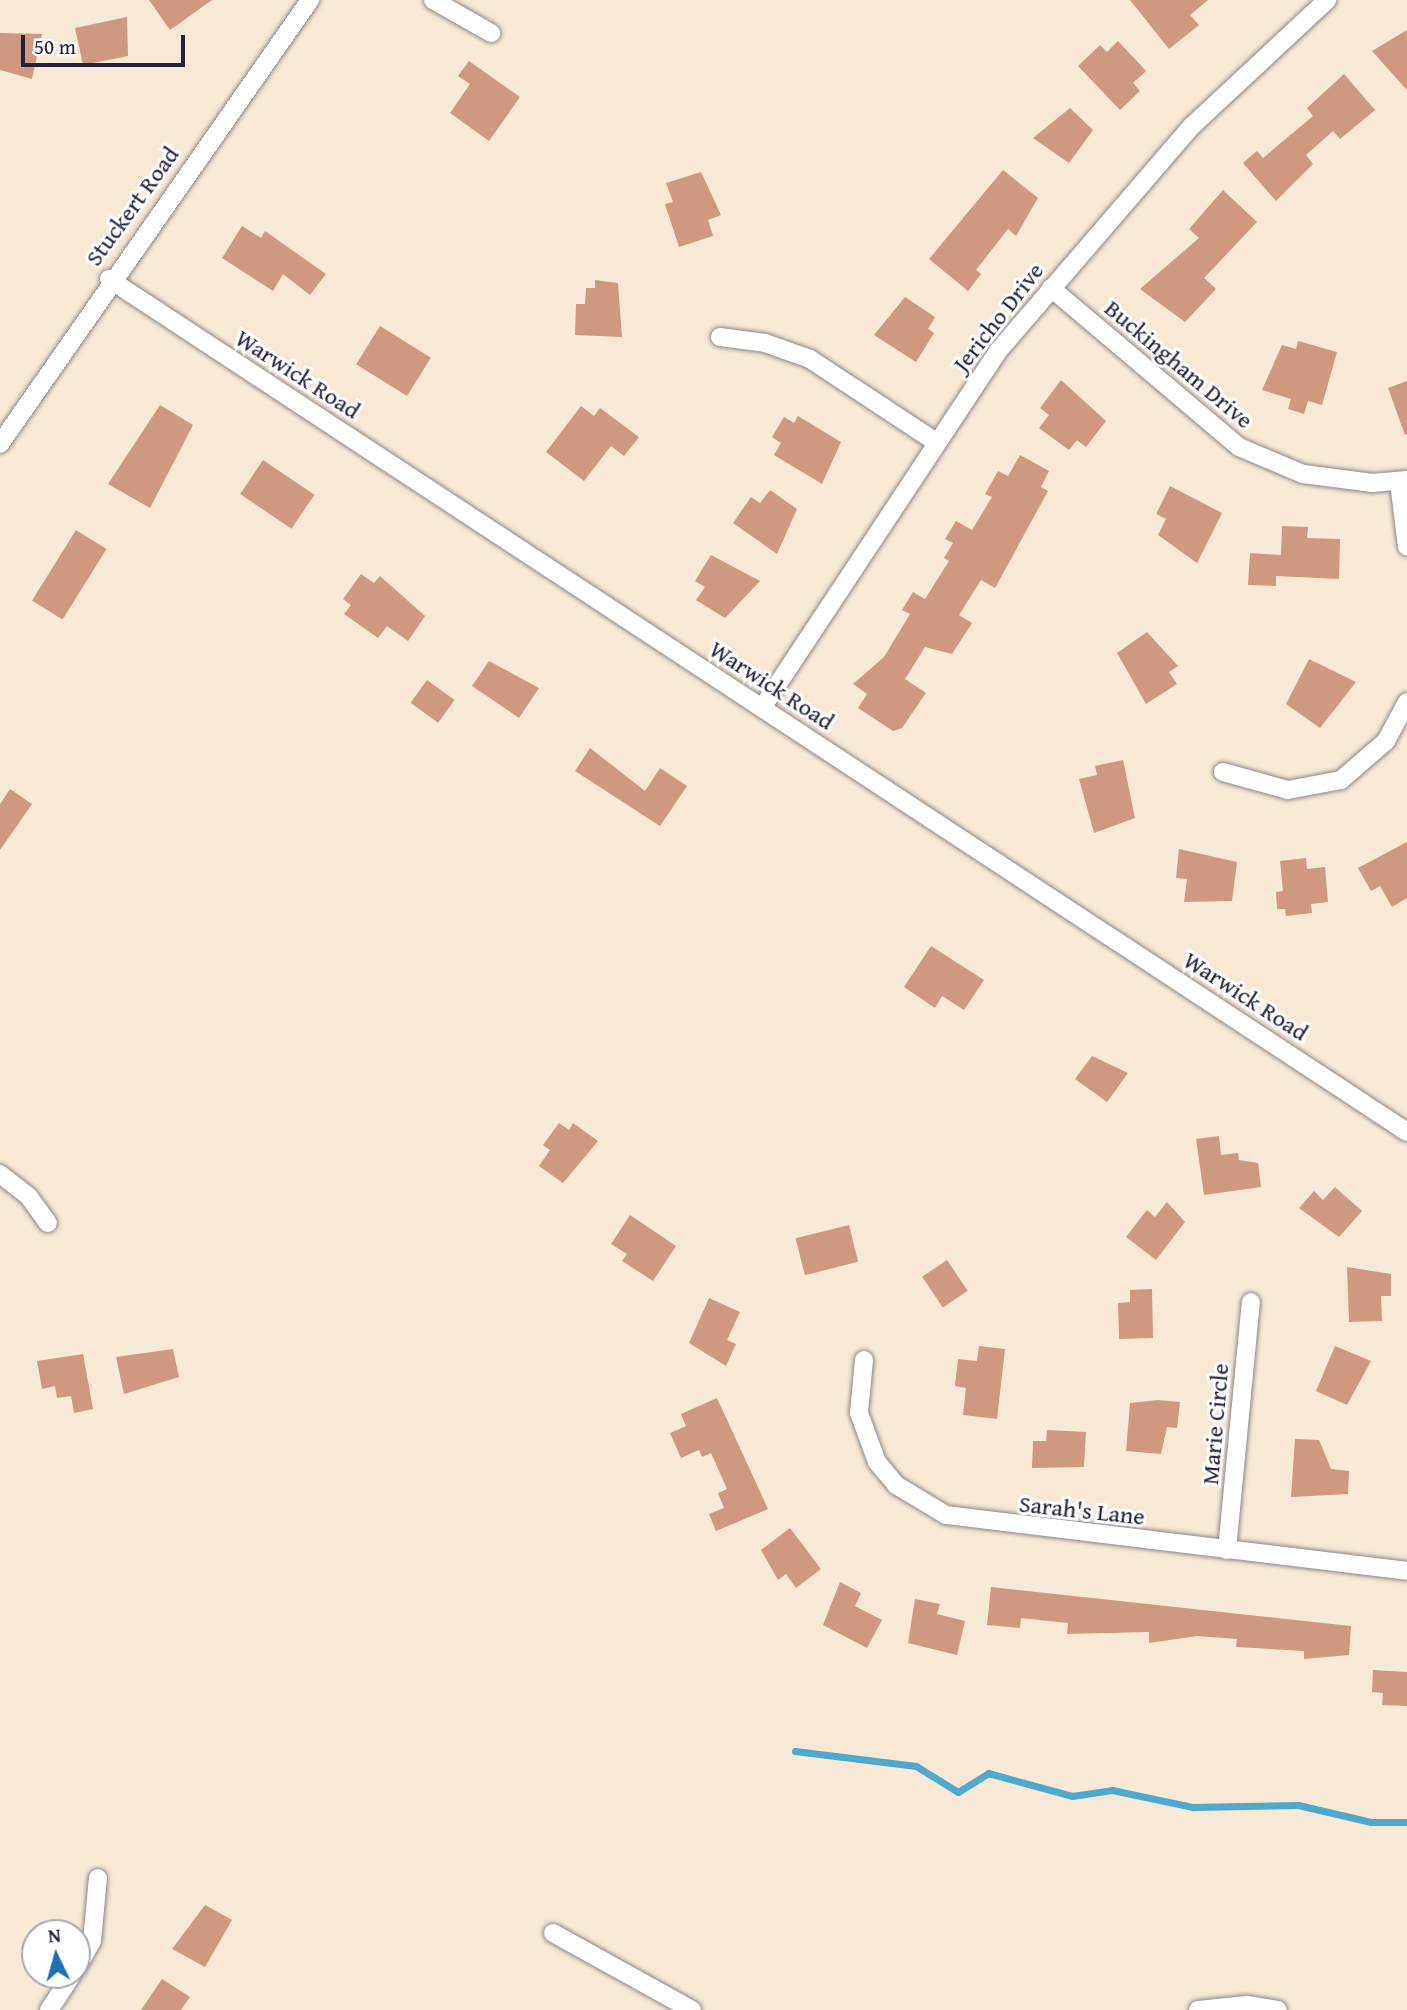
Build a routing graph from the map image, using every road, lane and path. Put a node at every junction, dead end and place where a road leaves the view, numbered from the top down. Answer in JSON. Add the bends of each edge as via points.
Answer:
{"nodes":[{"id":1,"x":310,"y":0,"type":"edge"},
{"id":2,"x":433,"y":0,"type":"edge"},
{"id":3,"x":1327,"y":0,"type":"edge"},
{"id":4,"x":491,"y":33,"type":"dead end"},
{"id":5,"x":110,"y":279,"type":"junction"},
{"id":6,"x":1051,"y":288,"type":"junction"},
{"id":7,"x":720,"y":337,"type":"dead end"},
{"id":8,"x":936,"y":442,"type":"junction"},
{"id":9,"x":0,"y":444,"type":"edge"},
{"id":10,"x":1403,"y":481,"type":"edge"},
{"id":11,"x":1407,"y":547,"type":"edge"},
{"id":12,"x":1407,"y":702,"type":"edge"},
{"id":13,"x":762,"y":708,"type":"junction"},
{"id":14,"x":1223,"y":772,"type":"dead end"},
{"id":15,"x":1407,"y":1132,"type":"edge"},
{"id":16,"x":0,"y":1174,"type":"edge"},
{"id":17,"x":48,"y":1223,"type":"dead end"},
{"id":18,"x":1251,"y":1302,"type":"dead end"},
{"id":19,"x":863,"y":1360,"type":"dead end"},
{"id":20,"x":1227,"y":1550,"type":"junction"},
{"id":21,"x":1407,"y":1571,"type":"edge"},
{"id":22,"x":98,"y":1878,"type":"dead end"},
{"id":23,"x":553,"y":1933,"type":"dead end"},
{"id":24,"x":91,"y":1943,"type":"edge"},
{"id":25,"x":63,"y":1989,"type":"edge"},
{"id":26,"x":49,"y":2010,"type":"edge"},
{"id":27,"x":692,"y":2010,"type":"edge"},
{"id":28,"x":1198,"y":2010,"type":"edge"},
{"id":29,"x":1278,"y":2010,"type":"edge"}],
"edges":[{"from":1,"to":5,"type":"street","name":"Stuckert Road"},
{"from":2,"to":4,"type":"street"},
{"from":3,"to":6,"type":"street","name":"Jericho Drive","via":[[1192,127]]},
{"from":5,"to":9,"type":"street","name":"Stuckert Road"},
{"from":5,"to":13,"type":"street","name":"Warwick Road"},
{"from":6,"to":8,"type":"street","name":"Jericho Drive"},
{"from":6,"to":10,"type":"street","name":"Buckingham Drive","via":[[1239,447],[1303,474]]},
{"from":7,"to":8,"type":"street","via":[[765,343],[810,359]]},
{"from":8,"to":13,"type":"street","name":"Jericho Drive"},
{"from":10,"to":11,"type":"street"},
{"from":12,"to":14,"type":"street","via":[[1386,741],[1342,780],[1288,790]]},
{"from":13,"to":15,"type":"street","name":"Warwick Road"},
{"from":16,"to":17,"type":"street","via":[[29,1197]]},
{"from":18,"to":20,"type":"street","name":"Marie Circle"},
{"from":19,"to":20,"type":"street","name":"Sarah's Lane","via":[[864,1433],[882,1471],[919,1503],[961,1519]]},
{"from":20,"to":21,"type":"street","name":"Sarah's Lane"},
{"from":22,"to":24,"type":"street"},
{"from":23,"to":27,"type":"street"},
{"from":25,"to":26,"type":"street"},
{"from":28,"to":29,"type":"street","via":[[1247,2005]]}]}
